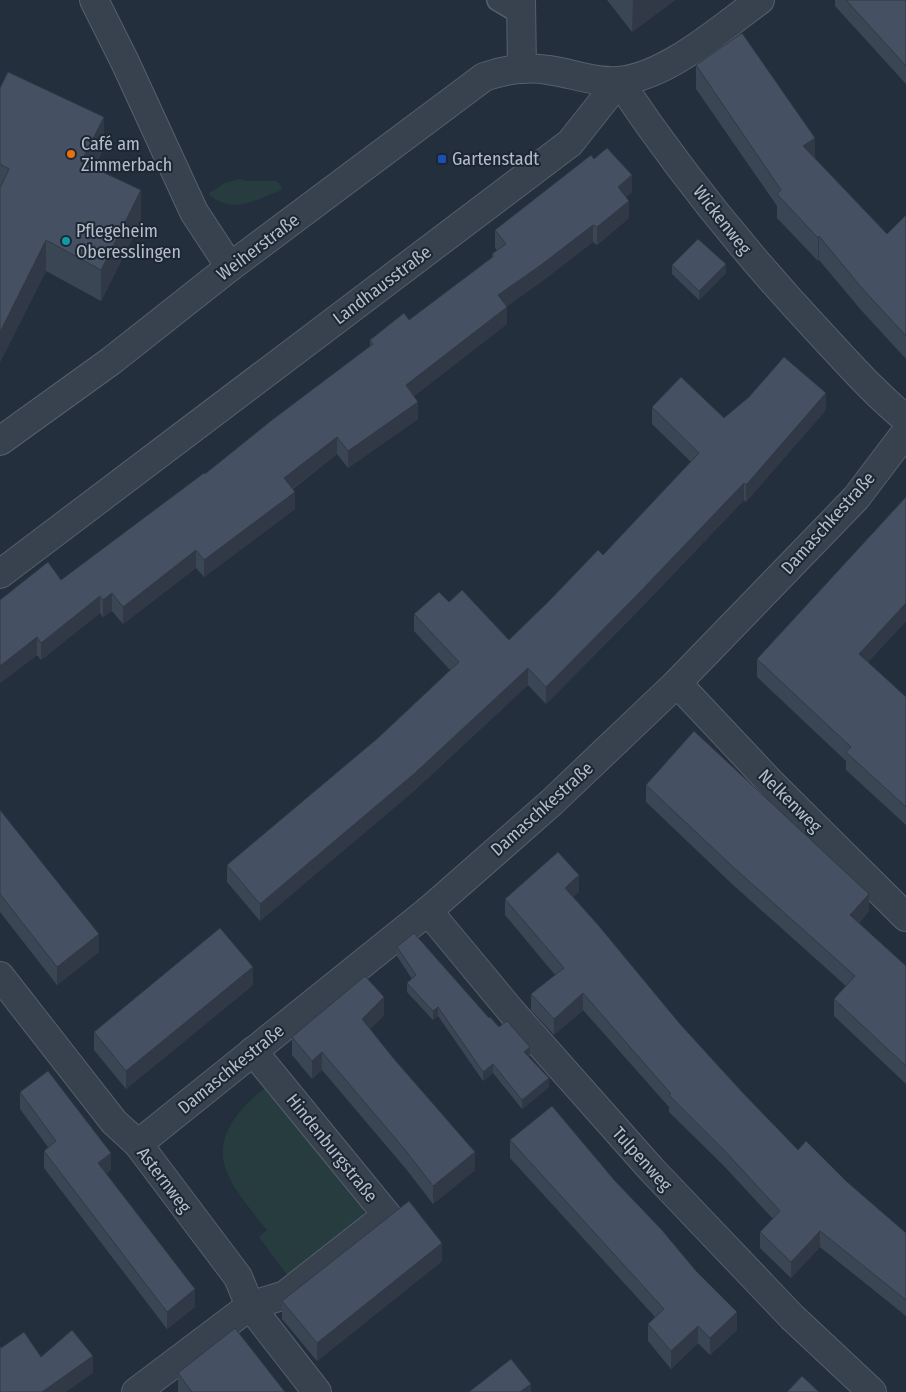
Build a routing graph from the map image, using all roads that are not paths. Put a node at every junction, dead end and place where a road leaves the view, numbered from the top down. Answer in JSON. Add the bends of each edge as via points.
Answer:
{"nodes":[{"id":1,"x":94,"y":0,"type":"edge"},
{"id":2,"x":760,"y":0,"type":"edge"},
{"id":3,"x":513,"y":4,"type":"edge"},
{"id":4,"x":522,"y":69,"type":"junction"},
{"id":5,"x":619,"y":81,"type":"junction"},
{"id":6,"x":230,"y":267,"type":"junction"},
{"id":7,"x":906,"y":419,"type":"edge"},
{"id":8,"x":906,"y":432,"type":"edge"},
{"id":9,"x":0,"y":441,"type":"edge"},
{"id":10,"x":0,"y":574,"type":"edge"},
{"id":11,"x":677,"y":683,"type":"junction"},
{"id":12,"x":428,"y":911,"type":"junction"},
{"id":13,"x":906,"y":917,"type":"edge"},
{"id":14,"x":0,"y":976,"type":"edge"},
{"id":15,"x":253,"y":1051,"type":"junction"},
{"id":16,"x":138,"y":1144,"type":"junction"},
{"id":17,"x":250,"y":1306,"type":"junction"},
{"id":18,"x":136,"y":1392,"type":"edge"},
{"id":19,"x":316,"y":1392,"type":"edge"},
{"id":20,"x":872,"y":1392,"type":"edge"}],
"edges":[{"from":1,"to":6,"type":"street","via":[[194,212]]},
{"from":2,"to":5,"type":"street","via":[[681,58],[645,75]]},
{"from":3,"to":4,"type":"street"},
{"from":4,"to":5,"type":"street","via":[[546,69],[594,80]]},
{"from":4,"to":6,"type":"street","name":"Weiherstraße","via":[[484,77]]},
{"from":5,"to":7,"type":"street","name":"Wickenweg","via":[[725,227],[766,276],[883,400]]},
{"from":5,"to":10,"type":"street","name":"Landhausstraße","via":[[570,143]]},
{"from":6,"to":9,"type":"street","name":"Weiherstraße","via":[[111,361]]},
{"from":8,"to":11,"type":"street","name":"Damaschkestraße","via":[[856,498]]},
{"from":11,"to":12,"type":"street","name":"Damaschkestraße","via":[[552,802]]},
{"from":11,"to":13,"type":"street","name":"Nelkenweg","via":[[772,784]]},
{"from":12,"to":15,"type":"street","name":"Damaschkestraße"},
{"from":12,"to":20,"type":"street","name":"Tulpenweg","via":[[511,1011],[652,1170],[792,1317]]},
{"from":14,"to":16,"type":"street","name":"Asternweg","via":[[114,1122]]},
{"from":15,"to":16,"type":"street","name":"Damaschkestraße"},
{"from":15,"to":17,"type":"street","name":"Hindenburgstraße","via":[[387,1215],[286,1295]]},
{"from":16,"to":17,"type":"street","name":"Asternweg","via":[[238,1278]]},
{"from":17,"to":18,"type":"street","name":"Hindenburgstraße"},
{"from":17,"to":19,"type":"street","name":"Asternweg"}]}
